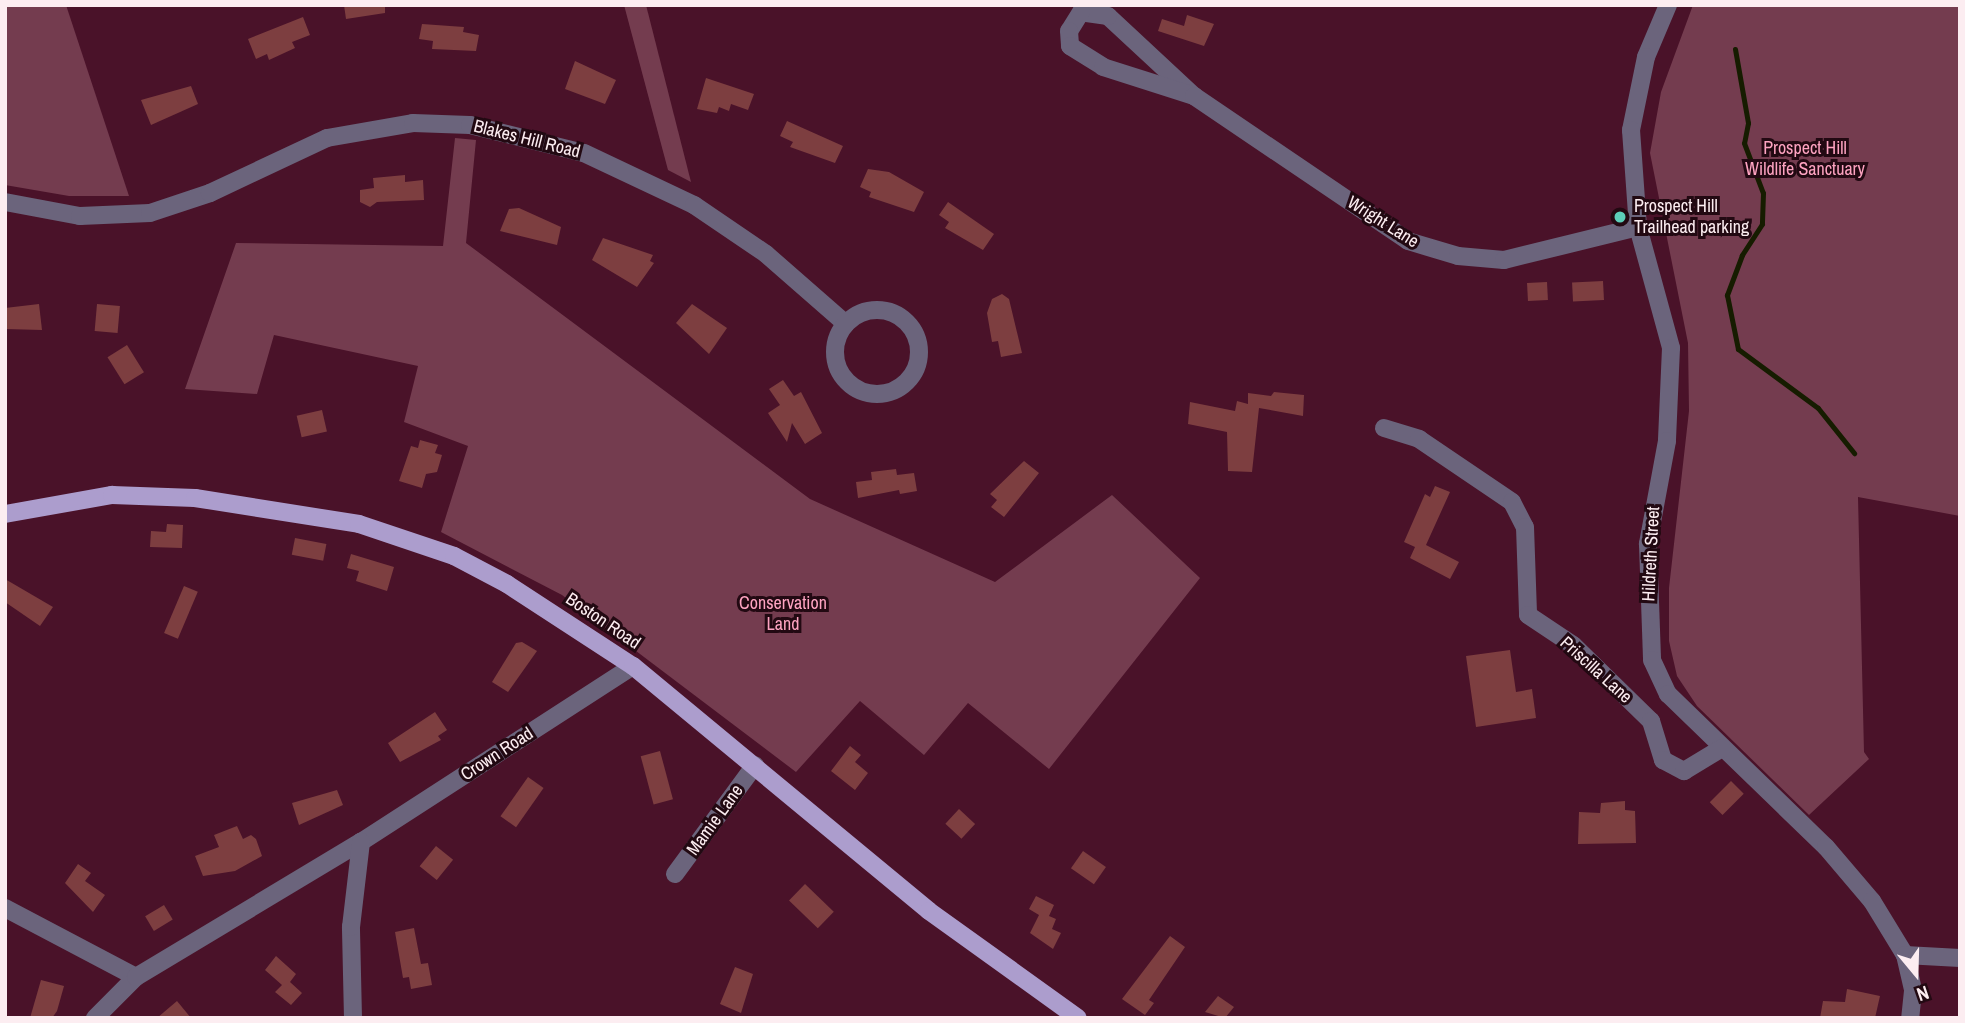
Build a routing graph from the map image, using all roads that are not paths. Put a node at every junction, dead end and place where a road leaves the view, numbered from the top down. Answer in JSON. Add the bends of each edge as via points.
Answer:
{"nodes":[{"id":1,"x":1668,"y":5,"type":"edge"},
{"id":2,"x":1194,"y":96,"type":"junction"},
{"id":3,"x":5,"y":202,"type":"edge"},
{"id":4,"x":1638,"y":227,"type":"junction"},
{"id":5,"x":846,"y":324,"type":"junction"},
{"id":6,"x":1384,"y":428,"type":"dead end"},
{"id":7,"x":5,"y":514,"type":"edge"},
{"id":8,"x":633,"y":666,"type":"junction"},
{"id":9,"x":1723,"y":748,"type":"junction"},
{"id":10,"x":755,"y":765,"type":"junction"},
{"id":11,"x":361,"y":842,"type":"junction"},
{"id":12,"x":676,"y":874,"type":"dead end"},
{"id":13,"x":5,"y":908,"type":"edge"},
{"id":14,"x":1905,"y":955,"type":"junction"},
{"id":15,"x":1960,"y":958,"type":"edge"},
{"id":16,"x":136,"y":977,"type":"junction"},
{"id":17,"x":95,"y":1018,"type":"edge"},
{"id":18,"x":353,"y":1018,"type":"edge"},
{"id":19,"x":1077,"y":1018,"type":"edge"},
{"id":20,"x":1910,"y":1018,"type":"edge"}],
"edges":[{"from":1,"to":4,"type":"street","name":"Hildreth Street","via":[[1646,57],[1633,110],[1630,169]]},
{"from":2,"to":2,"type":"street","name":"Wright Lane","via":[[1103,66],[1070,46],[1069,31],[1081,12],[1108,16]]},
{"from":2,"to":4,"type":"street","name":"Wright Lane","via":[[1364,213],[1408,241],[1435,251],[1504,260]]},
{"from":3,"to":5,"type":"street","name":"Blakes Hill Road","via":[[80,216],[150,213],[210,194],[327,138],[413,123],[483,127],[584,153],[694,205],[766,254]]},
{"from":4,"to":9,"type":"street","name":"Hildreth Street","via":[[1671,348],[1667,441],[1648,544],[1652,660],[1668,694]]},
{"from":5,"to":5,"type":"street","via":[[836,344],[836,358],[849,383],[875,393],[896,389],[907,380],[919,349],[905,320],[874,310]]},
{"from":6,"to":9,"type":"street","name":"Priscilla Lane","via":[[1419,439],[1512,502],[1525,527],[1528,615],[1573,645],[1651,720],[1663,760],[1684,771]]},
{"from":7,"to":8,"type":"main road","name":"Boston Road","via":[[112,495],[195,498],[359,524],[454,556],[517,590]]},
{"from":8,"to":10,"type":"main road","name":"Boston Road"},
{"from":8,"to":11,"type":"street","name":"Crown Road"},
{"from":9,"to":14,"type":"street","name":"Hildreth Street","via":[[1826,847],[1872,901]]},
{"from":10,"to":12,"type":"street","name":"Mamie Lane"},
{"from":10,"to":19,"type":"main road","name":"Boston Road","via":[[929,911]]},
{"from":11,"to":16,"type":"street","name":"Crown Road"},
{"from":11,"to":18,"type":"street","via":[[351,927]]},
{"from":13,"to":16,"type":"street"},
{"from":14,"to":15,"type":"street"},
{"from":14,"to":20,"type":"street","name":"Hildreth Street","via":[[1913,991]]},
{"from":16,"to":17,"type":"street","name":"Crown Road"}]}
